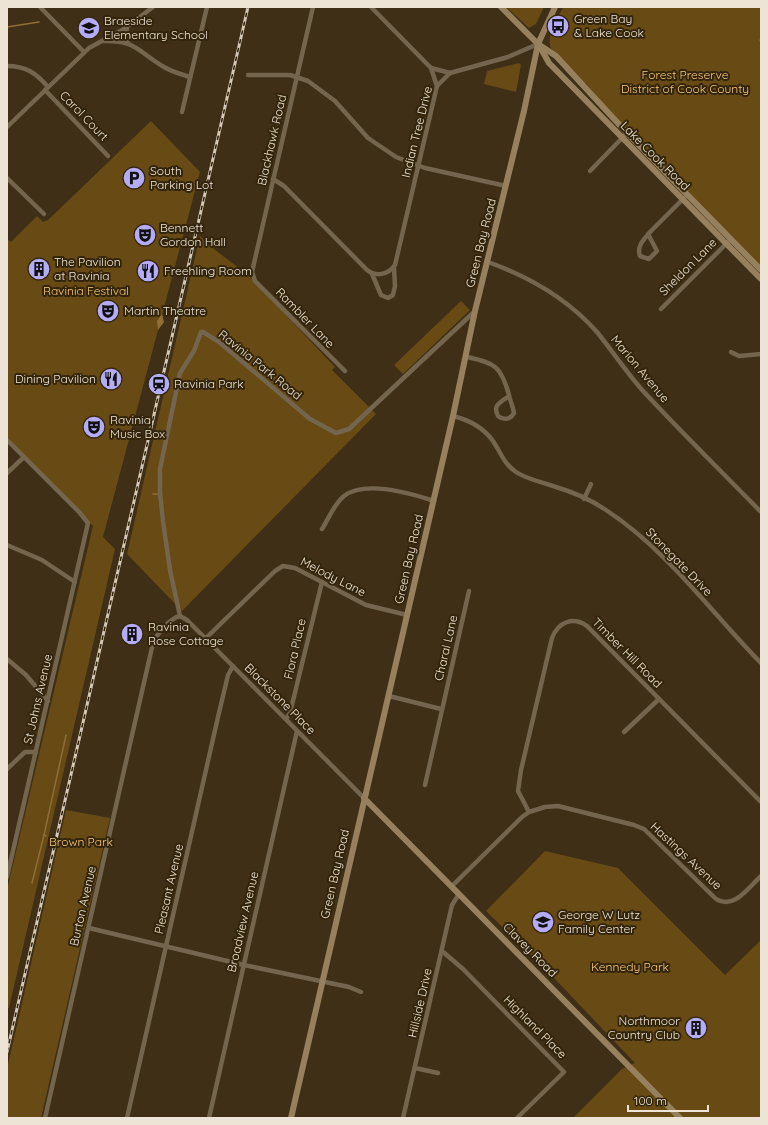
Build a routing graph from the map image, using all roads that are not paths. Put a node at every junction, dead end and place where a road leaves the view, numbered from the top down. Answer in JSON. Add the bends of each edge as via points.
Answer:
{"nodes":[{"id":1,"x":40,"y":7,"type":"edge"},
{"id":2,"x":153,"y":7,"type":"edge"},
{"id":3,"x":207,"y":7,"type":"edge"},
{"id":4,"x":313,"y":7,"type":"edge"},
{"id":5,"x":371,"y":7,"type":"edge"},
{"id":6,"x":501,"y":7,"type":"edge"},
{"id":7,"x":555,"y":7,"type":"edge"},
{"id":8,"x":127,"y":27,"type":"junction"},
{"id":9,"x":101,"y":41,"type":"junction"},
{"id":10,"x":128,"y":43,"type":"junction"},
{"id":11,"x":538,"y":44,"type":"junction"},
{"id":12,"x":84,"y":52,"type":"junction"},
{"id":13,"x":7,"y":66,"type":"edge"},
{"id":14,"x":431,"y":68,"type":"junction"},
{"id":15,"x":450,"y":73,"type":"junction"},
{"id":16,"x":248,"y":75,"type":"dead end"},
{"id":17,"x":190,"y":77,"type":"junction"},
{"id":18,"x":297,"y":77,"type":"junction"},
{"id":19,"x":437,"y":86,"type":"junction"},
{"id":20,"x":46,"y":89,"type":"junction"},
{"id":21,"x":182,"y":112,"type":"dead end"},
{"id":22,"x":7,"y":127,"type":"edge"},
{"id":23,"x":624,"y":136,"type":"junction"},
{"id":24,"x":108,"y":156,"type":"dead end"},
{"id":25,"x":419,"y":166,"type":"junction"},
{"id":26,"x":590,"y":171,"type":"dead end"},
{"id":27,"x":7,"y":178,"type":"edge"},
{"id":28,"x":273,"y":179,"type":"junction"},
{"id":29,"x":506,"y":186,"type":"junction"},
{"id":30,"x":684,"y":197,"type":"junction"},
{"id":31,"x":44,"y":214,"type":"dead end"},
{"id":32,"x":648,"y":234,"type":"junction"},
{"id":33,"x":728,"y":241,"type":"junction"},
{"id":34,"x":488,"y":262,"type":"junction"},
{"id":35,"x":394,"y":268,"type":"junction"},
{"id":36,"x":761,"y":270,"type":"edge"},
{"id":37,"x":372,"y":274,"type":"junction"},
{"id":38,"x":253,"y":277,"type":"joint"},
{"id":39,"x":761,"y":279,"type":"edge"},
{"id":40,"x":661,"y":309,"type":"dead end"},
{"id":41,"x":475,"y":311,"type":"junction"},
{"id":42,"x":731,"y":352,"type":"dead end"},
{"id":43,"x":761,"y":354,"type":"edge"},
{"id":44,"x":467,"y":357,"type":"junction"},
{"id":45,"x":345,"y":372,"type":"dead end"},
{"id":46,"x":509,"y":396,"type":"junction"},
{"id":47,"x":453,"y":416,"type":"junction"},
{"id":48,"x":7,"y":440,"type":"edge"},
{"id":49,"x":24,"y":457,"type":"junction"},
{"id":50,"x":7,"y":473,"type":"edge"},
{"id":51,"x":591,"y":484,"type":"dead end"},
{"id":52,"x":584,"y":499,"type":"junction"},
{"id":53,"x":434,"y":502,"type":"junction"},
{"id":54,"x":761,"y":512,"type":"edge"},
{"id":55,"x":322,"y":529,"type":"dead end"},
{"id":56,"x":7,"y":545,"type":"edge"},
{"id":57,"x":75,"y":582,"type":"junction"},
{"id":58,"x":322,"y":582,"type":"junction"},
{"id":59,"x":469,"y":591,"type":"dead end"},
{"id":60,"x":407,"y":615,"type":"junction"},
{"id":61,"x":180,"y":616,"type":"junction"},
{"id":62,"x":206,"y":638,"type":"junction"},
{"id":63,"x":7,"y":659,"type":"edge"},
{"id":64,"x":761,"y":663,"type":"edge"},
{"id":65,"x":233,"y":666,"type":"junction"},
{"id":66,"x":389,"y":696,"type":"junction"},
{"id":67,"x":659,"y":699,"type":"junction"},
{"id":68,"x":48,"y":701,"type":"junction"},
{"id":69,"x":441,"y":709,"type":"junction"},
{"id":70,"x":286,"y":719,"type":"junction"},
{"id":71,"x":297,"y":731,"type":"junction"},
{"id":72,"x":624,"y":732,"type":"dead end"},
{"id":73,"x":36,"y":752,"type":"junction"},
{"id":74,"x":7,"y":769,"type":"edge"},
{"id":75,"x":425,"y":785,"type":"dead end"},
{"id":76,"x":364,"y":798,"type":"junction"},
{"id":77,"x":761,"y":802,"type":"edge"},
{"id":78,"x":529,"y":812,"type":"junction"},
{"id":79,"x":761,"y":876,"type":"edge"},
{"id":80,"x":7,"y":877,"type":"edge"},
{"id":81,"x":452,"y":886,"type":"junction"},
{"id":82,"x":459,"y":894,"type":"junction"},
{"id":83,"x":89,"y":928,"type":"junction"},
{"id":84,"x":166,"y":946,"type":"junction"},
{"id":85,"x":442,"y":951,"type":"junction"},
{"id":86,"x":244,"y":965,"type":"junction"},
{"id":87,"x":322,"y":982,"type":"junction"},
{"id":88,"x":361,"y":992,"type":"dead end"},
{"id":89,"x":415,"y":1068,"type":"junction"},
{"id":90,"x":438,"y":1073,"type":"dead end"},
{"id":91,"x":45,"y":1118,"type":"edge"},
{"id":92,"x":127,"y":1118,"type":"edge"},
{"id":93,"x":209,"y":1118,"type":"edge"},
{"id":94,"x":291,"y":1118,"type":"edge"},
{"id":95,"x":403,"y":1118,"type":"edge"},
{"id":96,"x":517,"y":1118,"type":"edge"},
{"id":97,"x":680,"y":1118,"type":"edge"}],
"edges":[{"from":1,"to":12,"type":"street"},
{"from":2,"to":8,"type":"street"},
{"from":3,"to":17,"type":"street"},
{"from":4,"to":18,"type":"street","name":"Blackhawk Road"},
{"from":5,"to":14,"type":"street"},
{"from":6,"to":11,"type":"main road","name":"Lake Cook Road"},
{"from":7,"to":11,"type":"main road","name":"Green Bay Road"},
{"from":8,"to":9,"type":"street"},
{"from":8,"to":10,"type":"street"},
{"from":9,"to":10,"type":"street"},
{"from":9,"to":12,"type":"street"},
{"from":10,"to":17,"type":"street","via":[[162,66]]},
{"from":11,"to":15,"type":"street","name":"Indian Tree Drive","via":[[508,57]]},
{"from":11,"to":23,"type":"main road","name":"Lake Cook Road","via":[[549,63]]},
{"from":11,"to":23,"type":"main road","name":"Lake Cook Road","via":[[556,56]]},
{"from":11,"to":29,"type":"main road","name":"Green Bay Road"},
{"from":12,"to":20,"type":"street"},
{"from":13,"to":20,"type":"street","name":"Carol Court","via":[[22,66],[29,69]]},
{"from":14,"to":15,"type":"street"},
{"from":14,"to":19,"type":"street"},
{"from":15,"to":19,"type":"street","name":"Indian Tree Drive"},
{"from":16,"to":18,"type":"street"},
{"from":17,"to":21,"type":"street"},
{"from":18,"to":25,"type":"street","via":[[328,95],[380,147]]},
{"from":18,"to":28,"type":"street","name":"Blackhawk Road"},
{"from":19,"to":25,"type":"street","name":"Indian Tree Drive"},
{"from":20,"to":22,"type":"street"},
{"from":20,"to":24,"type":"street","name":"Carol Court"},
{"from":23,"to":26,"type":"street"},
{"from":23,"to":30,"type":"main road","name":"Lake Cook Road"},
{"from":25,"to":29,"type":"street"},
{"from":25,"to":35,"type":"street","name":"Indian Tree Drive"},
{"from":27,"to":31,"type":"street"},
{"from":28,"to":37,"type":"street","name":"Indian Tree Drive","via":[[284,186]]},
{"from":28,"to":38,"type":"street","name":"Blackhawk Road","via":[[252,266]]},
{"from":29,"to":34,"type":"main road","name":"Green Bay Road"},
{"from":30,"to":32,"type":"street"},
{"from":30,"to":33,"type":"main road","name":"Lake Cook Road"},
{"from":32,"to":32,"type":"street","via":[[640,244],[638,252],[640,256],[649,259],[657,251]]},
{"from":33,"to":36,"type":"main road","name":"Lake Cook Road"},
{"from":33,"to":39,"type":"main road","name":"Lake Cook Road"},
{"from":33,"to":40,"type":"street","name":"Sheldon Lane"},
{"from":34,"to":41,"type":"main road","name":"Green Bay Road"},
{"from":34,"to":54,"type":"street","name":"Marion Avenue","via":[[536,282],[575,310],[657,406]]},
{"from":35,"to":37,"type":"street","via":[[380,275]]},
{"from":35,"to":37,"type":"street","name":"Indian Tree Drive","via":[[395,290],[388,298],[381,295]]},
{"from":38,"to":45,"type":"street","name":"Rambler Lane"},
{"from":41,"to":44,"type":"main road","name":"Green Bay Road"},
{"from":41,"to":61,"type":"street","name":"Ravinia Park Road","via":[[349,429],[336,433],[310,419],[219,342],[201,332],[194,352],[180,373],[160,469],[164,530]]},
{"from":42,"to":43,"type":"street","via":[[740,356]]},
{"from":44,"to":46,"type":"street","via":[[487,362],[497,368],[505,380]]},
{"from":44,"to":47,"type":"main road","name":"Green Bay Road"},
{"from":46,"to":46,"type":"street","via":[[496,408],[498,416],[504,419],[510,418],[514,413]]},
{"from":47,"to":52,"type":"street","name":"Stonegate Drive","via":[[480,427],[494,442],[506,463],[518,473]]},
{"from":47,"to":53,"type":"main road","name":"Green Bay Road"},
{"from":48,"to":49,"type":"street"},
{"from":49,"to":50,"type":"street"},
{"from":49,"to":57,"type":"street","name":"St Johns Avenue","via":[[87,520]]},
{"from":51,"to":52,"type":"street"},
{"from":52,"to":64,"type":"street","name":"Stonegate Drive","via":[[604,509],[651,544]]},
{"from":53,"to":55,"type":"street","via":[[377,488],[359,488],[340,499]]},
{"from":53,"to":60,"type":"main road","name":"Green Bay Road"},
{"from":56,"to":57,"type":"street","via":[[42,560]]},
{"from":57,"to":68,"type":"street","name":"St Johns Avenue"},
{"from":58,"to":60,"type":"street","name":"Melody Lane","via":[[366,605]]},
{"from":58,"to":62,"type":"street","name":"Melody Lane","via":[[287,565],[280,567]]},
{"from":58,"to":70,"type":"street","name":"Flora Place","via":[[290,713]]},
{"from":59,"to":69,"type":"street","name":"Charal Lane"},
{"from":60,"to":66,"type":"main road","name":"Green Bay Road"},
{"from":61,"to":62,"type":"street","name":"Blackstone Place"},
{"from":61,"to":83,"type":"street","name":"Burton Avenue","via":[[175,617],[156,636],[153,643]]},
{"from":62,"to":65,"type":"street","name":"Blackstone Place"},
{"from":63,"to":68,"type":"street","via":[[26,675]]},
{"from":65,"to":70,"type":"street","name":"Blackstone Place"},
{"from":65,"to":84,"type":"street","name":"Pleasant Avenue","via":[[228,675]]},
{"from":66,"to":69,"type":"street"},
{"from":66,"to":76,"type":"main road","name":"Green Bay Road"},
{"from":67,"to":72,"type":"street"},
{"from":67,"to":77,"type":"street","name":"Timber Hill Road"},
{"from":67,"to":78,"type":"street","name":"Timber Hill Road","via":[[587,626],[577,621],[564,622],[558,627],[552,638],[518,785],[520,796]]},
{"from":68,"to":73,"type":"street","name":"St Johns Avenue"},
{"from":69,"to":75,"type":"street","name":"Charal Lane"},
{"from":70,"to":71,"type":"street","name":"Blackstone Place"},
{"from":71,"to":76,"type":"street","name":"Blackstone Place"},
{"from":71,"to":86,"type":"street","name":"Broadview Avenue"},
{"from":73,"to":74,"type":"street","via":[[25,752]]},
{"from":73,"to":80,"type":"street","name":"St Johns Avenue"},
{"from":76,"to":81,"type":"main road","name":"Clavey Road"},
{"from":76,"to":87,"type":"main road","name":"Green Bay Road"},
{"from":78,"to":79,"type":"street","name":"Hastings Avenue","via":[[558,806],[644,829],[722,903],[734,901]]},
{"from":78,"to":81,"type":"street","name":"Hastings Avenue"},
{"from":81,"to":82,"type":"main road","name":"Clavey Road"},
{"from":82,"to":85,"type":"street","name":"Hillside Drive","via":[[452,905]]},
{"from":82,"to":97,"type":"main road","name":"Clavey Road"},
{"from":83,"to":84,"type":"street"},
{"from":83,"to":91,"type":"street","name":"Burton Avenue"},
{"from":84,"to":86,"type":"street"},
{"from":84,"to":92,"type":"street","name":"Pleasant Avenue"},
{"from":85,"to":89,"type":"street","name":"Hillside Drive"},
{"from":85,"to":96,"type":"street","name":"Highland Place","via":[[564,1072]]},
{"from":86,"to":87,"type":"street"},
{"from":86,"to":93,"type":"street","name":"Broadview Avenue"},
{"from":87,"to":88,"type":"street"},
{"from":87,"to":94,"type":"main road","name":"Green Bay Road"},
{"from":89,"to":90,"type":"street"},
{"from":89,"to":95,"type":"street","name":"Hillside Drive"}]}
